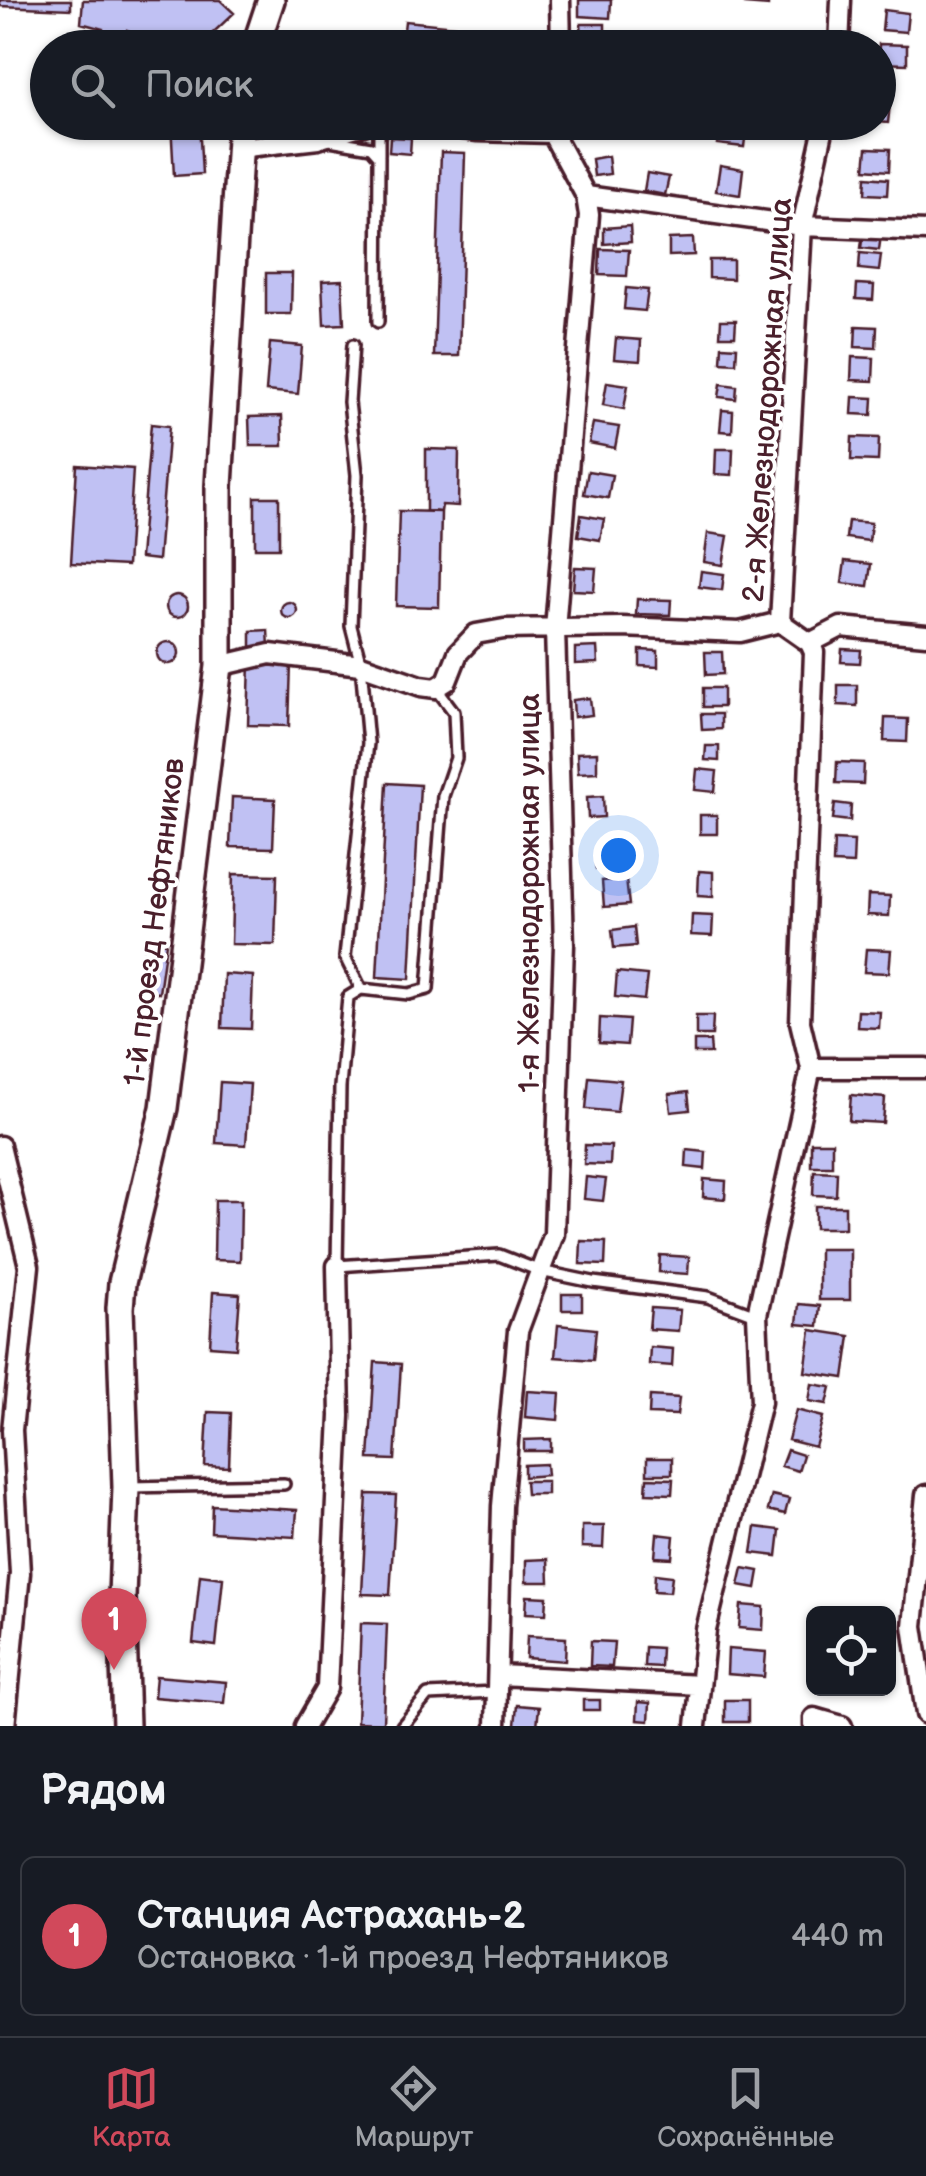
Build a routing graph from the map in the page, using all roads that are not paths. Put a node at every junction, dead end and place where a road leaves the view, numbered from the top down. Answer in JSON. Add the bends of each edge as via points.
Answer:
{"nodes":[{"id":1,"x":271,"y":0,"type":"edge"},
{"id":2,"x":560,"y":0,"type":"edge"},
{"id":3,"x":841,"y":0,"type":"edge"},
{"id":4,"x":261,"y":30,"type":"edge"},
{"id":5,"x":561,"y":30,"type":"edge"},
{"id":6,"x":840,"y":30,"type":"edge"},
{"id":7,"x":240,"y":140,"type":"edge"},
{"id":8,"x":330,"y":140,"type":"edge"},
{"id":9,"x":378,"y":140,"type":"edge"},
{"id":10,"x":559,"y":140,"type":"edge"},
{"id":11,"x":821,"y":140,"type":"edge"},
{"id":12,"x":379,"y":156,"type":"junction"},
{"id":13,"x":586,"y":196,"type":"junction"},
{"id":14,"x":802,"y":226,"type":"junction"},
{"id":15,"x":926,"y":230,"type":"edge"},
{"id":16,"x":378,"y":322,"type":"dead end"},
{"id":17,"x":353,"y":345,"type":"dead end"},
{"id":18,"x":780,"y":622,"type":"junction"},
{"id":19,"x":555,"y":630,"type":"junction"},
{"id":20,"x":926,"y":635,"type":"edge"},
{"id":21,"x":810,"y":643,"type":"junction"},
{"id":22,"x":361,"y":665,"type":"junction"},
{"id":23,"x":219,"y":666,"type":"junction"},
{"id":24,"x":436,"y":688,"type":"junction"},
{"id":25,"x":360,"y":989,"type":"junction"},
{"id":26,"x":811,"y":1068,"type":"junction"},
{"id":27,"x":926,"y":1068,"type":"edge"},
{"id":28,"x":0,"y":1146,"type":"edge"},
{"id":29,"x":337,"y":1266,"type":"junction"},
{"id":30,"x":540,"y":1271,"type":"junction"},
{"id":31,"x":757,"y":1315,"type":"junction"},
{"id":32,"x":284,"y":1484,"type":"dead end"},
{"id":33,"x":126,"y":1487,"type":"junction"},
{"id":34,"x":926,"y":1495,"type":"edge"},
{"id":35,"x":499,"y":1683,"type":"junction"},
{"id":36,"x":700,"y":1686,"type":"junction"},
{"id":37,"x":924,"y":1687,"type":"edge"},
{"id":38,"x":926,"y":1714,"type":"edge"},
{"id":39,"x":814,"y":1722,"type":"edge"},
{"id":40,"x":5,"y":1726,"type":"edge"},
{"id":41,"x":126,"y":1726,"type":"edge"},
{"id":42,"x":304,"y":1726,"type":"edge"},
{"id":43,"x":402,"y":1726,"type":"edge"},
{"id":44,"x":496,"y":1726,"type":"edge"},
{"id":45,"x":696,"y":1726,"type":"edge"},
{"id":46,"x":842,"y":1726,"type":"edge"}],
"edges":[{"from":1,"to":4,"type":"street"},
{"from":2,"to":5,"type":"street"},
{"from":3,"to":6,"type":"street"},
{"from":7,"to":23,"type":"street","name":"1-й проезд Нефтяников","via":[[219,486]]},
{"from":8,"to":12,"type":"lane","via":[[371,147]]},
{"from":9,"to":12,"type":"lane"},
{"from":10,"to":13,"type":"street","name":"1-я Железнодорожная улица"},
{"from":11,"to":14,"type":"street","name":"2-я Железнодорожная улица"},
{"from":12,"to":16,"type":"lane"},
{"from":13,"to":14,"type":"street"},
{"from":13,"to":19,"type":"street","name":"1-я Железнодорожная улица"},
{"from":14,"to":15,"type":"street"},
{"from":14,"to":18,"type":"street","name":"2-я Железнодорожная улица"},
{"from":17,"to":22,"type":"lane","via":[[351,626]]},
{"from":18,"to":19,"type":"street","via":[[740,632]]},
{"from":18,"to":21,"type":"street"},
{"from":19,"to":24,"type":"street","via":[[476,634],[458,653],[447,682]]},
{"from":19,"to":30,"type":"street","name":"1-я Железнодорожная улица","via":[[564,945],[554,1234]]},
{"from":20,"to":21,"type":"street","via":[[841,627]]},
{"from":21,"to":26,"type":"street","via":[[800,1022]]},
{"from":22,"to":23,"type":"street","via":[[270,654]]},
{"from":22,"to":24,"type":"street"},
{"from":22,"to":25,"type":"lane","via":[[368,743],[345,957]]},
{"from":23,"to":33,"type":"street","name":"1-й проезд Нефтяников","via":[[164,1108],[122,1283]]},
{"from":24,"to":25,"type":"lane","via":[[454,712],[456,758],[443,796],[428,989]]},
{"from":25,"to":29,"type":"lane","via":[[348,997],[340,1087]]},
{"from":26,"to":27,"type":"street"},
{"from":26,"to":31,"type":"street"},
{"from":28,"to":40,"type":"street","via":[[30,1266],[12,1430],[20,1573]]},
{"from":29,"to":30,"type":"lane","via":[[499,1256]]},
{"from":29,"to":42,"type":"street","via":[[340,1416],[328,1688]]},
{"from":30,"to":31,"type":"lane","via":[[708,1297]]},
{"from":30,"to":35,"type":"street","name":"1-я Железнодорожная улица","via":[[518,1331],[502,1506]]},
{"from":31,"to":36,"type":"street","via":[[762,1402],[706,1630]]},
{"from":32,"to":33,"type":"lane"},
{"from":33,"to":41,"type":"street","name":"1-й проезд Нефтяников"},
{"from":34,"to":37,"type":"street","via":[[913,1626]]},
{"from":35,"to":36,"type":"street"},
{"from":35,"to":43,"type":"lane","via":[[428,1696]]},
{"from":35,"to":44,"type":"street","name":"1-я Железнодорожная улица"},
{"from":36,"to":45,"type":"street"},
{"from":37,"to":38,"type":"street"},
{"from":39,"to":46,"type":"street"}]}
